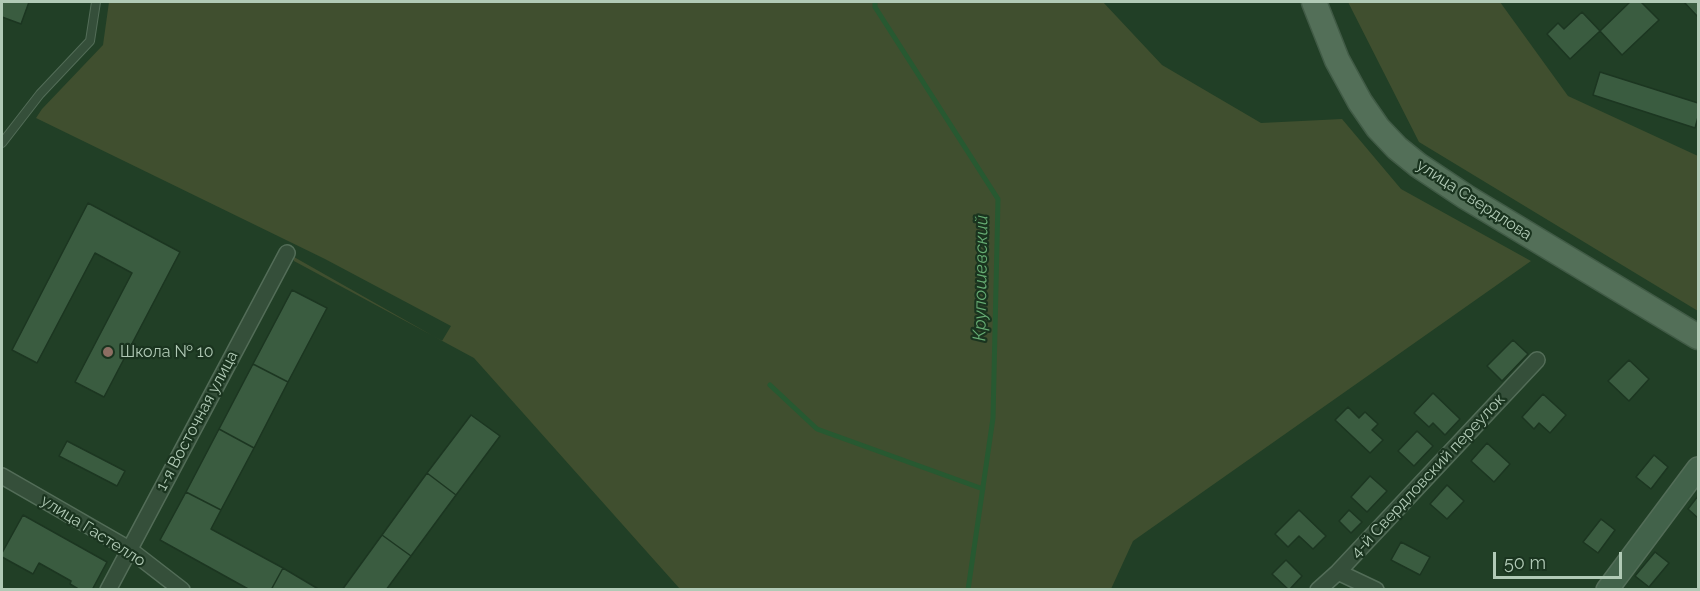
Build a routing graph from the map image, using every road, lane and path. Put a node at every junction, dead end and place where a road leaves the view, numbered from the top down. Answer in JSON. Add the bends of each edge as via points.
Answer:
{"nodes":[{"id":1,"x":96,"y":2,"type":"edge"},
{"id":2,"x":1314,"y":2,"type":"edge"},
{"id":3,"x":2,"y":143,"type":"edge"},
{"id":4,"x":287,"y":253,"type":"dead end"},
{"id":5,"x":1698,"y":337,"type":"edge"},
{"id":6,"x":1537,"y":360,"type":"dead end"},
{"id":7,"x":1698,"y":468,"type":"edge"},
{"id":8,"x":2,"y":477,"type":"edge"},
{"id":9,"x":129,"y":549,"type":"junction"},
{"id":10,"x":1338,"y":572,"type":"junction"},
{"id":11,"x":108,"y":590,"type":"edge"},
{"id":12,"x":182,"y":590,"type":"edge"},
{"id":13,"x":1318,"y":590,"type":"edge"},
{"id":14,"x":1376,"y":590,"type":"edge"},
{"id":15,"x":1607,"y":590,"type":"edge"}],
"edges":[{"from":1,"to":3,"type":"lane","via":[[90,40]]},
{"from":2,"to":5,"type":"main road","name":"улица Свердлова","via":[[1337,60],[1360,102],[1397,148],[1466,197]]},
{"from":4,"to":9,"type":"street","name":"1-я Восточная улица"},
{"from":6,"to":10,"type":"street","name":"4-й Свердловский переулок"},
{"from":7,"to":15,"type":"main road"},
{"from":8,"to":9,"type":"street","name":"улица Гастелло"},
{"from":9,"to":11,"type":"street","name":"1-я Восточная улица"},
{"from":9,"to":12,"type":"street","name":"улица Гастелло"},
{"from":10,"to":13,"type":"street","name":"4-й Свердловский переулок"},
{"from":10,"to":14,"type":"street"}]}
